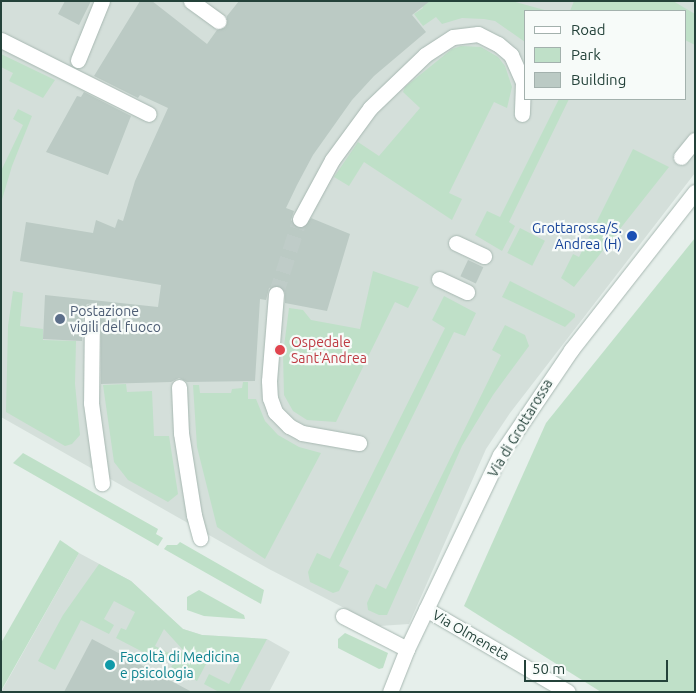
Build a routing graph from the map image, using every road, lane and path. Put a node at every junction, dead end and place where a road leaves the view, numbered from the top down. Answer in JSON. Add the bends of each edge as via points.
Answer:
{"nodes":[{"id":1,"x":102,"y":1,"type":"edge"},
{"id":2,"x":191,"y":1,"type":"edge"},
{"id":3,"x":218,"y":21,"type":"dead end"},
{"id":4,"x":1,"y":40,"type":"edge"},
{"id":5,"x":78,"y":60,"type":"dead end"},
{"id":6,"x":529,"y":100,"type":"edge"},
{"id":7,"x":149,"y":114,"type":"dead end"},
{"id":8,"x":695,"y":140,"type":"edge"},
{"id":9,"x":682,"y":157,"type":"dead end"},
{"id":10,"x":695,"y":192,"type":"edge"},
{"id":11,"x":300,"y":219,"type":"tunnel mouth"},
{"id":12,"x":456,"y":243,"type":"dead end"},
{"id":13,"x":484,"y":256,"type":"dead end"},
{"id":14,"x":439,"y":279,"type":"dead end"},
{"id":15,"x":467,"y":292,"type":"dead end"},
{"id":16,"x":276,"y":294,"type":"tunnel mouth"},
{"id":17,"x":92,"y":312,"type":"dead end"},
{"id":18,"x":179,"y":387,"type":"dead end"},
{"id":19,"x":359,"y":443,"type":"dead end"},
{"id":20,"x":102,"y":483,"type":"dead end"},
{"id":21,"x":200,"y":538,"type":"dead end"},
{"id":22,"x":426,"y":609,"type":"junction"},
{"id":23,"x":343,"y":616,"type":"dead end"},
{"id":24,"x":407,"y":649,"type":"junction"},
{"id":25,"x":390,"y":692,"type":"edge"},
{"id":26,"x":568,"y":692,"type":"edge"}],
"edges":[{"from":1,"to":5,"type":"street"},
{"from":2,"to":3,"type":"street"},
{"from":4,"to":7,"type":"street"},
{"from":6,"to":11,"type":"street","via":[[522,114],[523,82],[511,55],[498,44],[478,34],[453,37],[425,55],[370,108],[332,160]]},
{"from":8,"to":9,"type":"street"},
{"from":10,"to":22,"type":"street","name":"Via di Grottarossa","via":[[565,358],[505,447]]},
{"from":12,"to":13,"type":"street"},
{"from":14,"to":15,"type":"street"},
{"from":16,"to":19,"type":"street","via":[[269,381],[275,412],[288,426],[302,434]]},
{"from":17,"to":20,"type":"street","via":[[91,403]]},
{"from":18,"to":21,"type":"street","via":[[181,434]]},
{"from":22,"to":24,"type":"street","name":"Via di Grottarossa"},
{"from":22,"to":26,"type":"street","name":"Via Olmeneta"},
{"from":23,"to":24,"type":"street"},
{"from":24,"to":25,"type":"street","name":"Via di Grottarossa"}]}
